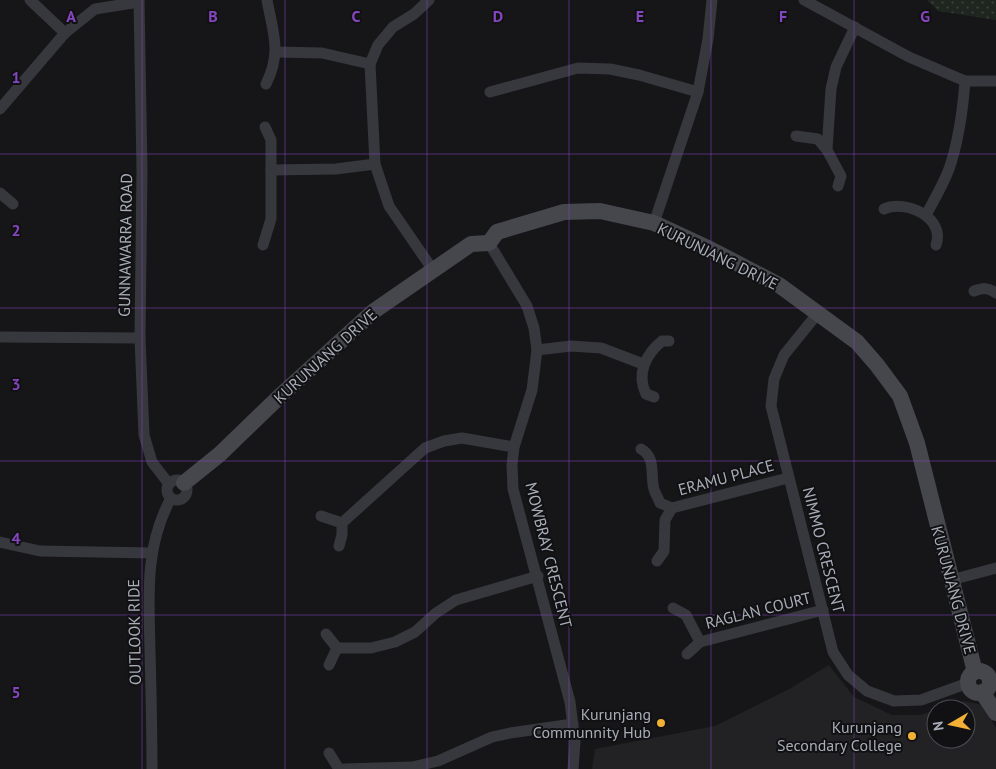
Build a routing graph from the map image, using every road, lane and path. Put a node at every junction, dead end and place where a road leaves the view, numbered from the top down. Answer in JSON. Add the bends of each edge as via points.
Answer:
{"nodes":[{"id":1,"x":30,"y":0,"type":"edge"},
{"id":2,"x":266,"y":0,"type":"edge"},
{"id":3,"x":429,"y":0,"type":"edge"},
{"id":4,"x":712,"y":0,"type":"edge"},
{"id":5,"x":804,"y":0,"type":"edge"},
{"id":6,"x":139,"y":1,"type":"edge"},
{"id":7,"x":855,"y":28,"type":"junction"},
{"id":8,"x":65,"y":33,"type":"junction"},
{"id":9,"x":276,"y":52,"type":"junction"},
{"id":10,"x":370,"y":64,"type":"junction"},
{"id":11,"x":965,"y":81,"type":"junction"},
{"id":12,"x":996,"y":81,"type":"edge"},
{"id":13,"x":266,"y":84,"type":"dead end"},
{"id":14,"x":490,"y":92,"type":"dead end"},
{"id":15,"x":698,"y":92,"type":"junction"},
{"id":16,"x":0,"y":108,"type":"edge"},
{"id":17,"x":265,"y":127,"type":"dead end"},
{"id":18,"x":796,"y":136,"type":"dead end"},
{"id":19,"x":827,"y":150,"type":"junction"},
{"id":20,"x":375,"y":164,"type":"junction"},
{"id":21,"x":271,"y":170,"type":"junction"},
{"id":22,"x":838,"y":186,"type":"dead end"},
{"id":23,"x":0,"y":193,"type":"edge"},
{"id":24,"x":13,"y":204,"type":"dead end"},
{"id":25,"x":884,"y":209,"type":"dead end"},
{"id":26,"x":926,"y":214,"type":"junction"},
{"id":27,"x":654,"y":223,"type":"junction"},
{"id":28,"x":488,"y":243,"type":"junction"},
{"id":29,"x":936,"y":244,"type":"dead end"},
{"id":30,"x":263,"y":245,"type":"dead end"},
{"id":31,"x":433,"y":270,"type":"junction"},
{"id":32,"x":974,"y":291,"type":"dead end"},
{"id":33,"x":996,"y":293,"type":"edge"},
{"id":34,"x":818,"y":313,"type":"junction"},
{"id":35,"x":0,"y":337,"type":"edge"},
{"id":36,"x":140,"y":338,"type":"junction"},
{"id":37,"x":669,"y":341,"type":"dead end"},
{"id":38,"x":537,"y":350,"type":"junction"},
{"id":39,"x":643,"y":364,"type":"junction"},
{"id":40,"x":654,"y":397,"type":"dead end"},
{"id":41,"x":514,"y":447,"type":"junction"},
{"id":42,"x":642,"y":449,"type":"dead end"},
{"id":43,"x":788,"y":478,"type":"junction"},
{"id":44,"x":176,"y":483,"type":"junction"},
{"id":45,"x":171,"y":498,"type":"junction"},
{"id":46,"x":672,"y":508,"type":"junction"},
{"id":47,"x":321,"y":516,"type":"dead end"},
{"id":48,"x":342,"y":523,"type":"junction"},
{"id":49,"x":0,"y":542,"type":"edge"},
{"id":50,"x":339,"y":546,"type":"dead end"},
{"id":51,"x":152,"y":553,"type":"junction"},
{"id":52,"x":657,"y":561,"type":"dead end"},
{"id":53,"x":996,"y":568,"type":"edge"},
{"id":54,"x":538,"y":576,"type":"junction"},
{"id":55,"x":951,"y":580,"type":"junction"},
{"id":56,"x":672,"y":608,"type":"dead end"},
{"id":57,"x":823,"y":610,"type":"junction"},
{"id":58,"x":326,"y":634,"type":"dead end"},
{"id":59,"x":700,"y":642,"type":"junction"},
{"id":60,"x":337,"y":648,"type":"junction"},
{"id":61,"x":687,"y":654,"type":"dead end"},
{"id":62,"x":329,"y":665,"type":"dead end"},
{"id":63,"x":972,"y":678,"type":"junction"},
{"id":64,"x":996,"y":713,"type":"edge"},
{"id":65,"x":573,"y":724,"type":"junction"},
{"id":66,"x":329,"y":753,"type":"dead end"},
{"id":67,"x":152,"y":769,"type":"edge"},
{"id":68,"x":340,"y":769,"type":"edge"},
{"id":69,"x":344,"y":769,"type":"edge"},
{"id":70,"x":573,"y":769,"type":"edge"}],
"edges":[{"from":1,"to":8,"type":"street"},
{"from":2,"to":9,"type":"street"},
{"from":3,"to":10,"type":"street","via":[[394,27],[378,45]]},
{"from":4,"to":15,"type":"street"},
{"from":5,"to":7,"type":"street"},
{"from":6,"to":8,"type":"street","via":[[95,10]]},
{"from":6,"to":36,"type":"street","name":"GUNNAWARRA ROAD"},
{"from":7,"to":11,"type":"street"},
{"from":7,"to":19,"type":"street","via":[[836,66],[831,89]]},
{"from":8,"to":16,"type":"street"},
{"from":9,"to":10,"type":"street","via":[[322,53]]},
{"from":9,"to":13,"type":"street","via":[[273,70]]},
{"from":10,"to":20,"type":"street"},
{"from":11,"to":12,"type":"street"},
{"from":11,"to":26,"type":"street","via":[[949,168]]},
{"from":14,"to":15,"type":"street","via":[[578,68],[610,69]]},
{"from":15,"to":27,"type":"street"},
{"from":17,"to":21,"type":"street","via":[[271,140]]},
{"from":18,"to":19,"type":"street","via":[[818,140]]},
{"from":19,"to":22,"type":"street","via":[[840,176]]},
{"from":20,"to":21,"type":"street","via":[[336,169]]},
{"from":20,"to":31,"type":"street","via":[[389,206]]},
{"from":21,"to":30,"type":"street","via":[[271,219]]},
{"from":23,"to":24,"type":"street"},
{"from":25,"to":26,"type":"street","via":[[896,206]]},
{"from":26,"to":29,"type":"street","via":[[938,232]]},
{"from":27,"to":28,"type":"street","name":"KURUNJANG DRIVE","via":[[600,211],[564,212],[496,232]]},
{"from":27,"to":34,"type":"street","name":"KURUNJANG DRIVE","via":[[779,284]]},
{"from":28,"to":31,"type":"street","name":"KURUNJANG DRIVE","via":[[471,244]]},
{"from":28,"to":38,"type":"street","name":"MOWBRAY CRESCENT","via":[[528,306]]},
{"from":31,"to":44,"type":"street","name":"KURUNJANG DRIVE","via":[[374,311],[220,454]]},
{"from":32,"to":33,"type":"street","via":[[989,288]]},
{"from":34,"to":43,"type":"street","name":"NIMMO CRESCENT","via":[[784,355],[774,379],[771,406]]},
{"from":34,"to":55,"type":"street","name":"KURUNJANG DRIVE","via":[[857,342],[900,396],[917,443]]},
{"from":35,"to":36,"type":"street"},
{"from":36,"to":44,"type":"street","name":"GUNNAWARRA ROAD","via":[[144,435],[152,462]]},
{"from":37,"to":39,"type":"street","via":[[662,341],[652,349]]},
{"from":38,"to":39,"type":"street","via":[[572,346],[601,348]]},
{"from":38,"to":41,"type":"street","name":"MOWBRAY CRESCENT","via":[[532,390]]},
{"from":39,"to":40,"type":"street","via":[[642,388]]},
{"from":41,"to":48,"type":"street","via":[[462,438],[425,448]]},
{"from":41,"to":54,"type":"street","name":"MOWBRAY CRESCENT","via":[[514,489]]},
{"from":42,"to":46,"type":"street","name":"ERAMU PLACE","via":[[651,459],[653,487],[660,503]]},
{"from":43,"to":46,"type":"street","name":"ERAMU PLACE"},
{"from":43,"to":57,"type":"street","name":"NIMMO CRESCENT"},
{"from":44,"to":45,"type":"street","via":[[167,490]]},
{"from":44,"to":45,"type":"street","via":[[187,489],[186,496],[181,500]]},
{"from":45,"to":51,"type":"street","name":"OUTLOOK RIDE"},
{"from":46,"to":52,"type":"street","name":"ERAMU PLACE","via":[[664,520],[664,552]]},
{"from":47,"to":48,"type":"street"},
{"from":48,"to":50,"type":"street"},
{"from":49,"to":51,"type":"street","via":[[40,551]]},
{"from":51,"to":67,"type":"street","name":"OUTLOOK RIDE","via":[[148,579]]},
{"from":53,"to":55,"type":"street"},
{"from":54,"to":60,"type":"street","via":[[456,600],[415,632],[395,642],[371,648]]},
{"from":54,"to":65,"type":"street","name":"MOWBRAY CRESCENT"},
{"from":55,"to":63,"type":"street","name":"KURUNJANG DRIVE"},
{"from":56,"to":59,"type":"street","name":"RAGLAN COURT","via":[[686,615]]},
{"from":57,"to":59,"type":"street","name":"RAGLAN COURT"},
{"from":57,"to":63,"type":"street","name":"NIMMO CRESCENT","via":[[833,652],[848,676],[867,691],[894,701],[921,700]]},
{"from":58,"to":60,"type":"street"},
{"from":59,"to":61,"type":"street","name":"RAGLAN COURT"},
{"from":60,"to":62,"type":"street"},
{"from":63,"to":64,"type":"street","via":[[972,691],[982,692]]},
{"from":65,"to":69,"type":"street","via":[[492,737],[438,761],[412,767]]},
{"from":65,"to":70,"type":"street","name":"MOWBRAY CRESCENT"},
{"from":66,"to":68,"type":"street"}]}
